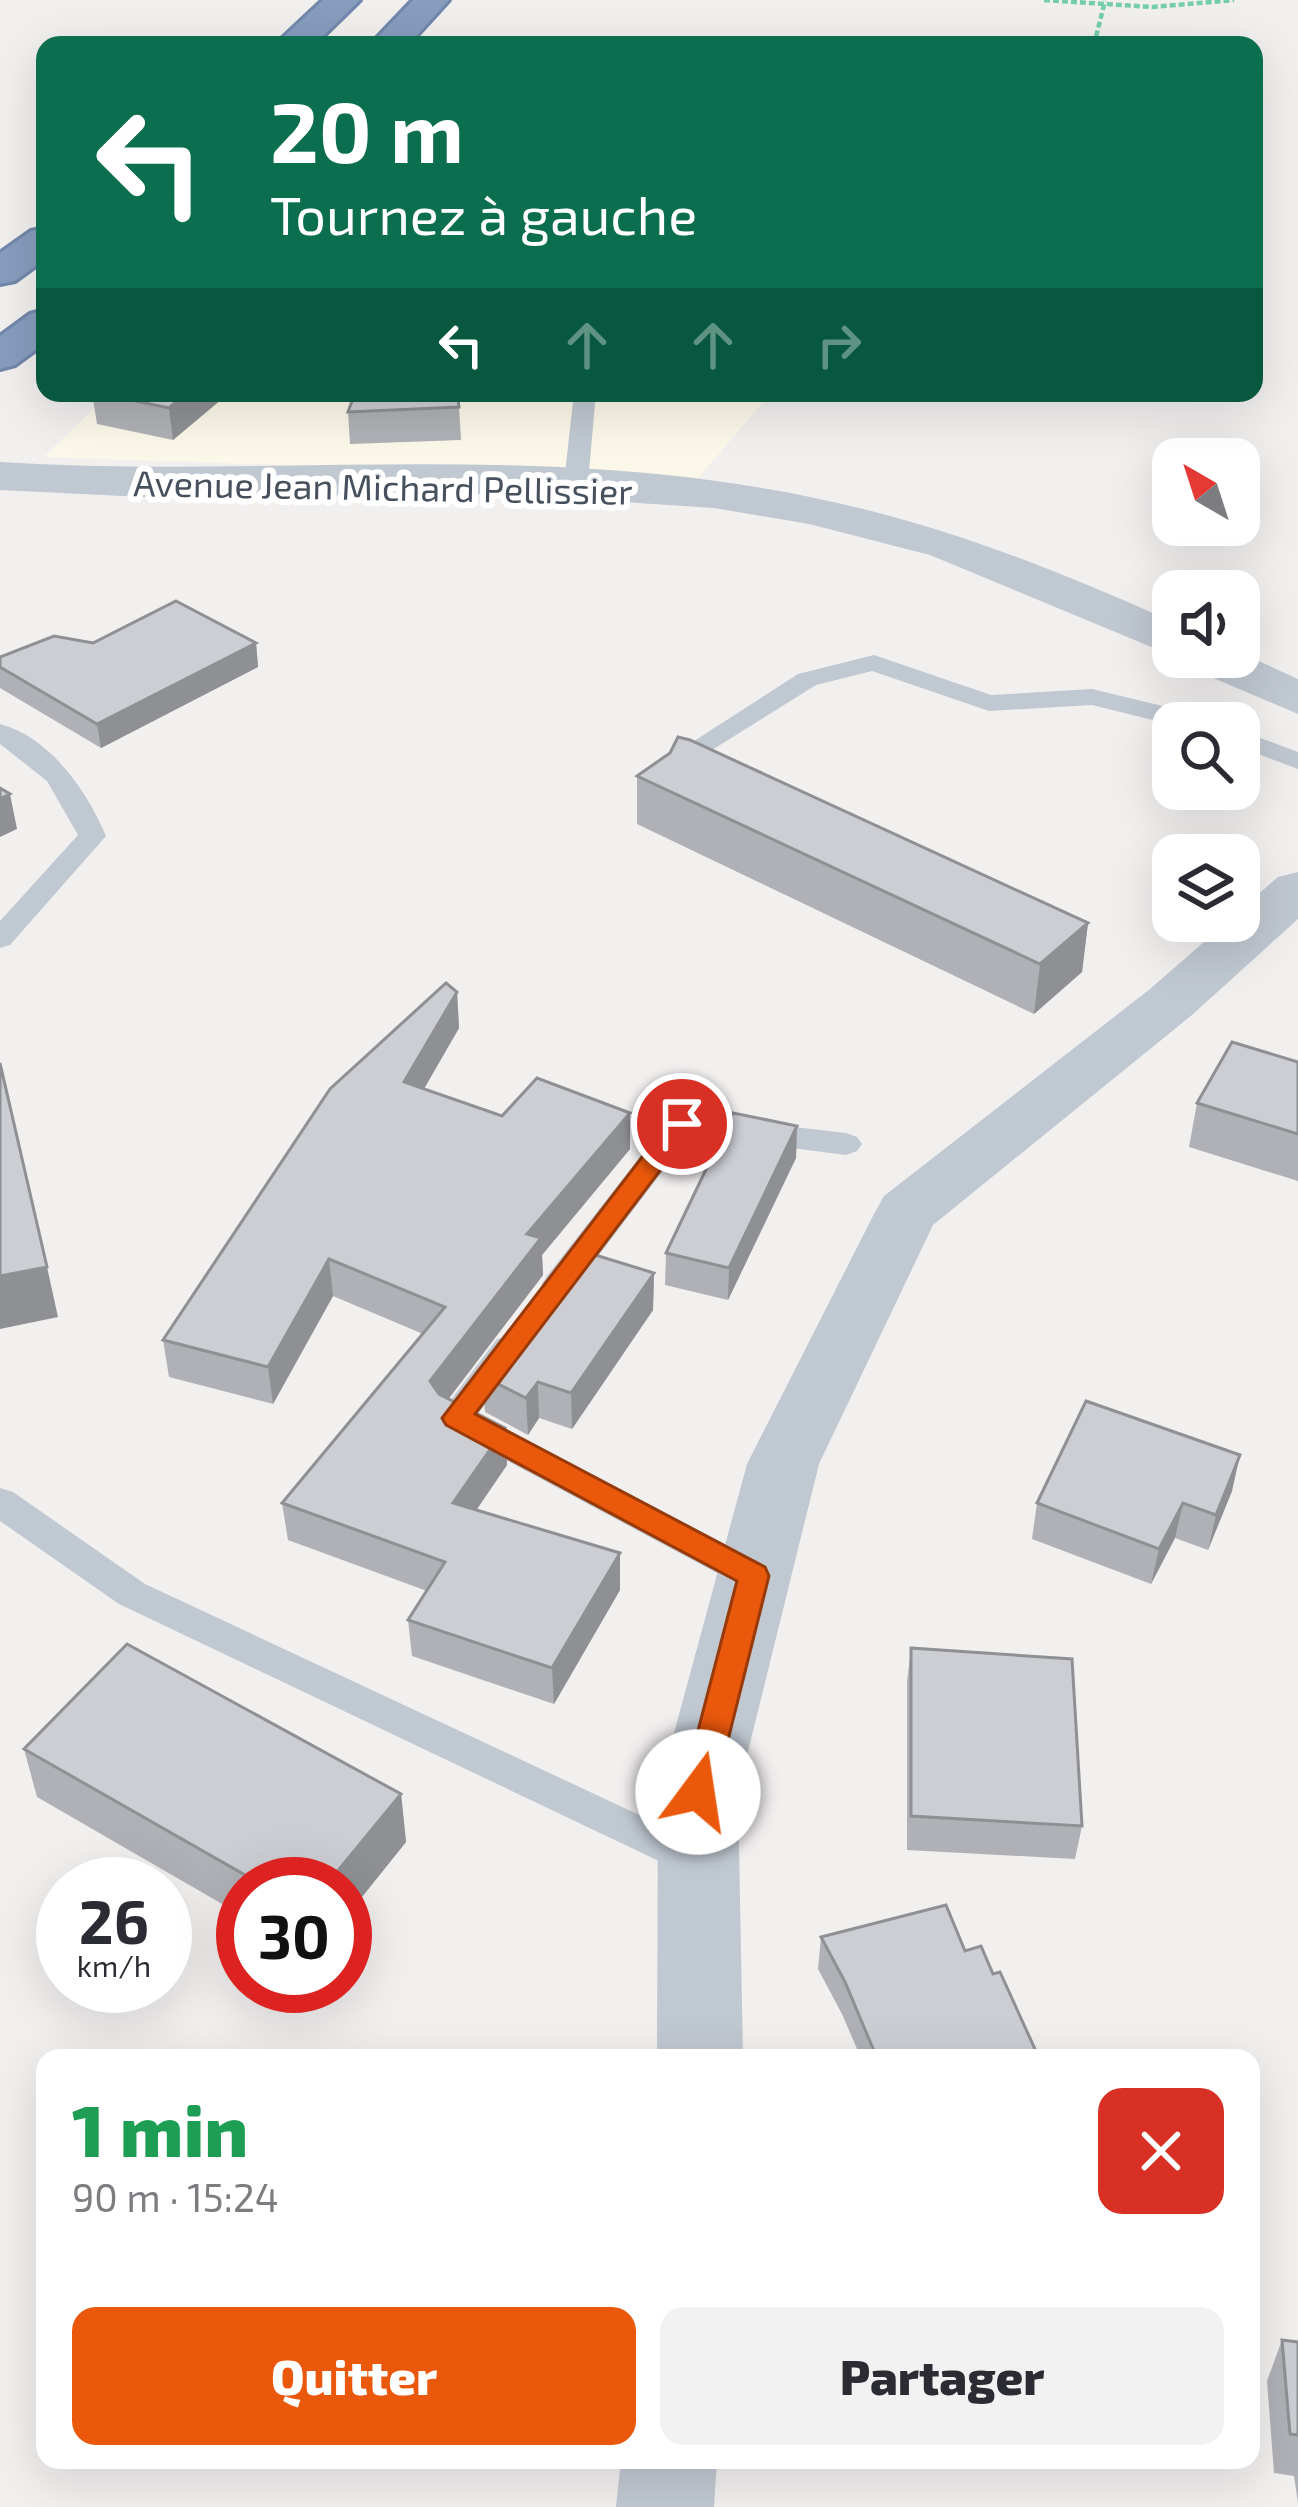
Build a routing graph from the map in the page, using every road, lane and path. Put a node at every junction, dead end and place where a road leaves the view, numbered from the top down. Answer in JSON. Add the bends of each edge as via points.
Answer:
{"nodes":[{"id":1,"x":343,"y":0,"type":"edge"},
{"id":2,"x":432,"y":0,"type":"edge"},
{"id":3,"x":1044,"y":0,"type":"edge"},
{"id":4,"x":1234,"y":0,"type":"edge"},
{"id":5,"x":1106,"y":2,"type":"edge"},
{"id":6,"x":302,"y":36,"type":"edge"},
{"id":7,"x":397,"y":36,"type":"edge"},
{"id":8,"x":1097,"y":36,"type":"edge"},
{"id":9,"x":36,"y":246,"type":"edge"},
{"id":10,"x":0,"y":272,"type":"edge"},
{"id":11,"x":36,"y":330,"type":"edge"},
{"id":12,"x":0,"y":356,"type":"edge"},
{"id":13,"x":584,"y":402,"type":"edge"},
{"id":14,"x":0,"y":476,"type":"edge"},
{"id":15,"x":576,"y":482,"type":"junction"},
{"id":16,"x":1152,"y":631,"type":"edge"},
{"id":17,"x":1254,"y":678,"type":"edge"},
{"id":18,"x":1298,"y":698,"type":"edge"},
{"id":19,"x":1152,"y":712,"type":"edge"},
{"id":20,"x":0,"y":732,"type":"edge"},
{"id":21,"x":1260,"y":746,"type":"edge"},
{"id":22,"x":687,"y":754,"type":"edge"},
{"id":23,"x":1298,"y":761,"type":"edge"},
{"id":24,"x":1298,"y":889,"type":"edge"},
{"id":25,"x":0,"y":939,"type":"edge"},
{"id":26,"x":847,"y":1144,"type":"dead end"},
{"id":27,"x":0,"y":1502,"type":"edge"},
{"id":28,"x":754,"y":1576,"type":"junction"},
{"id":29,"x":699,"y":1861,"type":"junction"},
{"id":30,"x":700,"y":2049,"type":"edge"},
{"id":31,"x":668,"y":2469,"type":"edge"},
{"id":32,"x":664,"y":2507,"type":"edge"}],
"edges":[{"from":1,"to":6,"type":"highway"},
{"from":2,"to":7,"type":"highway"},
{"from":3,"to":5,"type":"path"},
{"from":4,"to":5,"type":"path"},
{"from":5,"to":8,"type":"path"},
{"from":9,"to":10,"type":"highway"},
{"from":11,"to":12,"type":"highway"},
{"from":13,"to":15,"type":"lane"},
{"from":14,"to":15,"type":"street","name":"Avenue Jean Michard Pellissier","via":[[189,484]]},
{"from":15,"to":16,"type":"street","name":"Avenue Jean Michard Pellissier","via":[[769,504],[930,541]]},
{"from":17,"to":18,"type":"street"},
{"from":19,"to":22,"type":"lane","via":[[1092,697],[989,703],[874,663],[807,679]]},
{"from":20,"to":25,"type":"lane","via":[[50,764],[92,836]]},
{"from":21,"to":23,"type":"lane"},
{"from":24,"to":28,"type":"street","via":[[1171,1003],[907,1212],[783,1464]]},
{"from":26,"to":28,"type":"lane","via":[[682,1124],[456,1418]]},
{"from":27,"to":29,"type":"lane","via":[[132,1594]]},
{"from":28,"to":29,"type":"street","via":[[698,1792]]},
{"from":29,"to":30,"type":"street"},
{"from":31,"to":32,"type":"street"}]}
